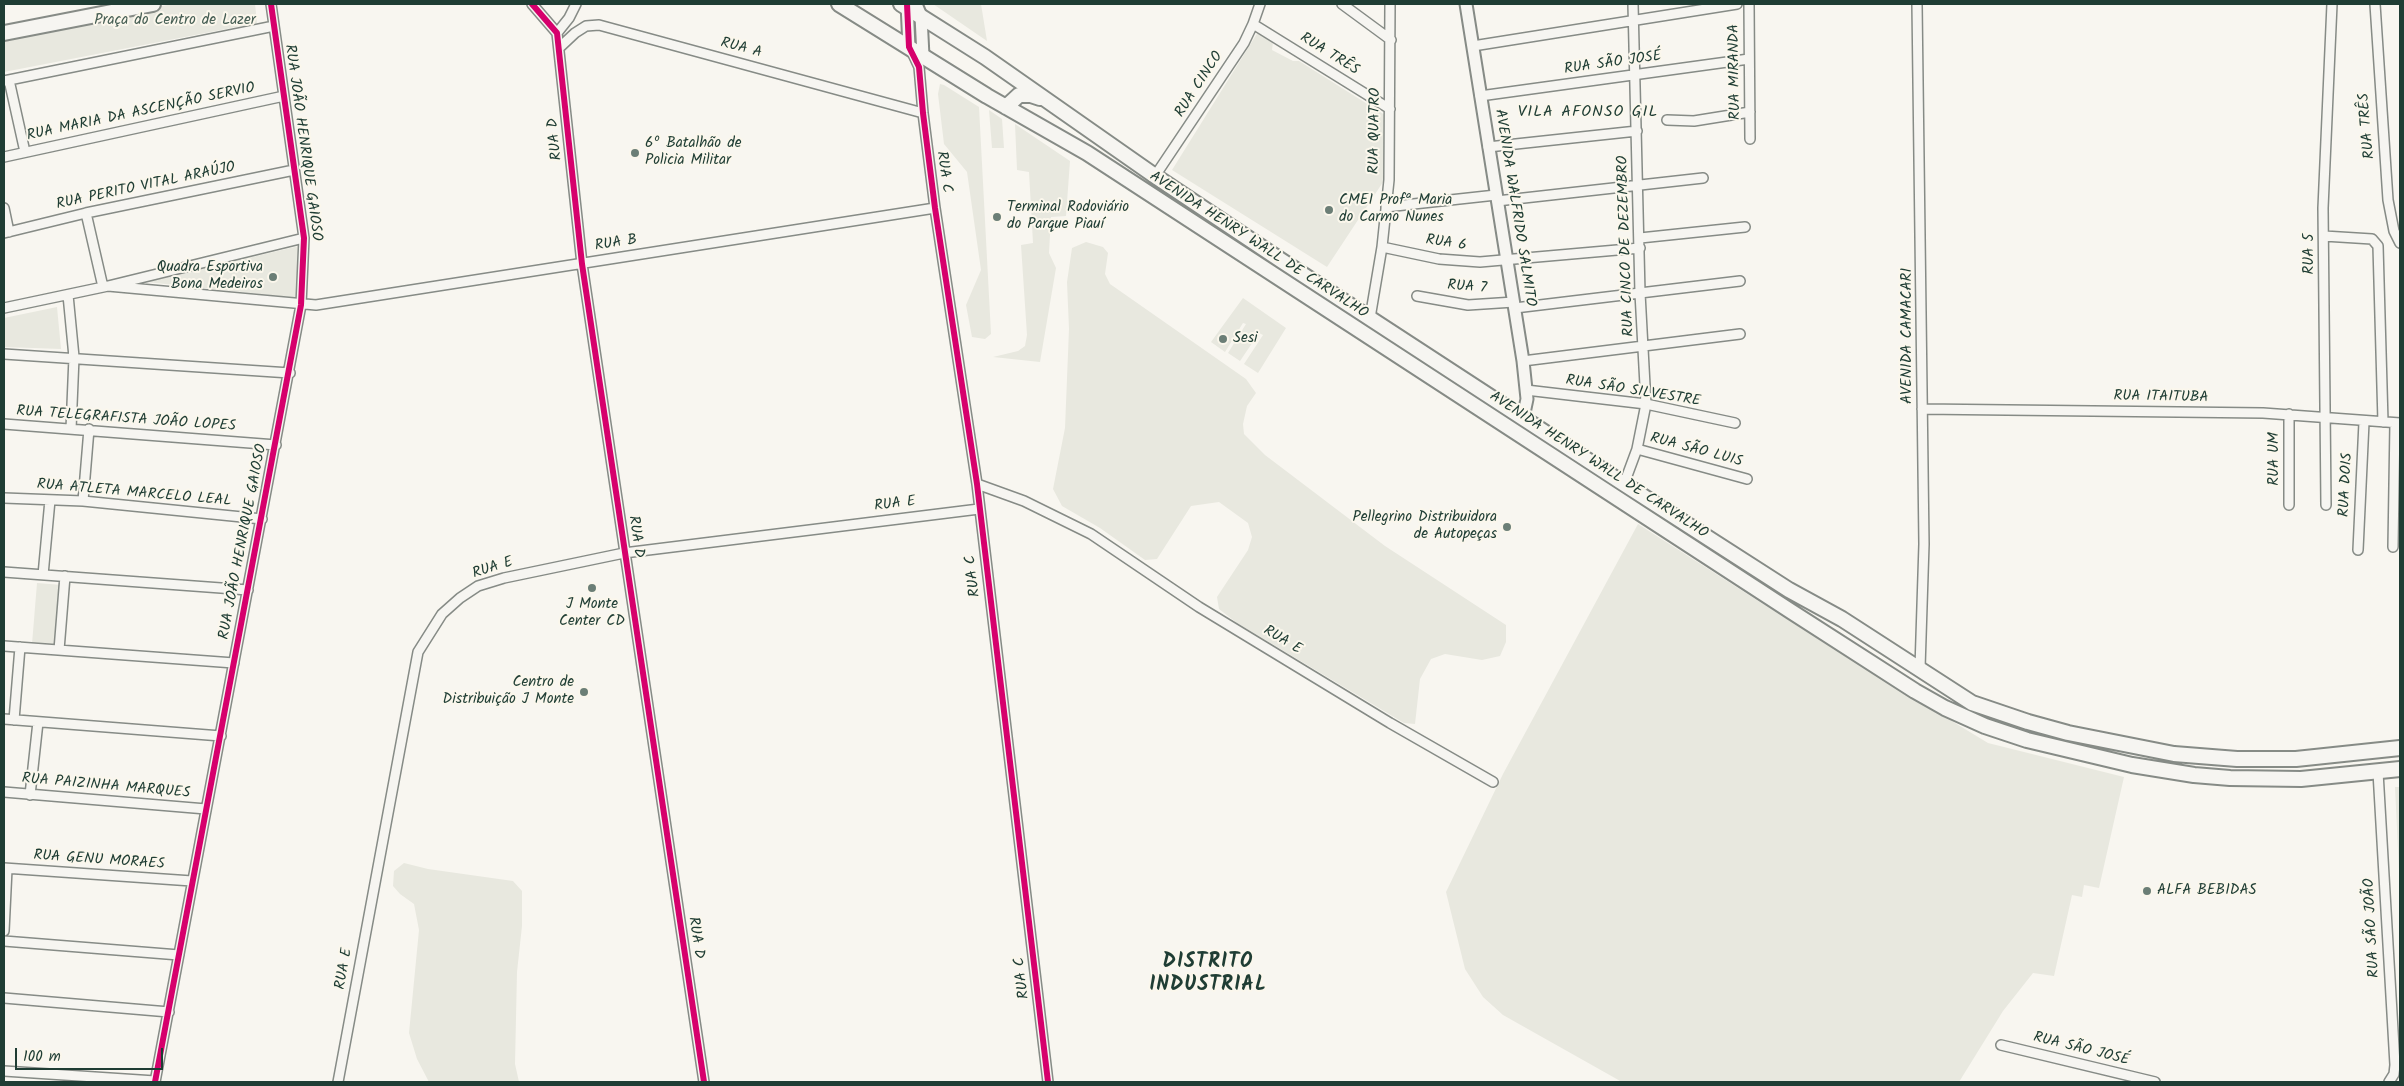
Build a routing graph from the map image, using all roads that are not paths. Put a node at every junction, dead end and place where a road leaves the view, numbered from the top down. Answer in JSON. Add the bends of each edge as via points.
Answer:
{"nodes":[{"id":1,"x":153,"y":4,"type":"edge"},
{"id":2,"x":271,"y":4,"type":"edge"},
{"id":3,"x":532,"y":4,"type":"edge"},
{"id":4,"x":576,"y":4,"type":"edge"},
{"id":5,"x":838,"y":4,"type":"edge"},
{"id":6,"x":1260,"y":4,"type":"edge"},
{"id":7,"x":1342,"y":4,"type":"edge"},
{"id":8,"x":1390,"y":4,"type":"edge"},
{"id":9,"x":1466,"y":4,"type":"edge"},
{"id":10,"x":1633,"y":4,"type":"edge"},
{"id":11,"x":1737,"y":4,"type":"edge"},
{"id":12,"x":1749,"y":4,"type":"edge"},
{"id":13,"x":1917,"y":4,"type":"edge"},
{"id":14,"x":2332,"y":4,"type":"edge"},
{"id":15,"x":2375,"y":4,"type":"edge"},
{"id":16,"x":910,"y":7,"type":"edge"},
{"id":17,"x":1633,"y":22,"type":"junction"},
{"id":18,"x":1253,"y":24,"type":"junction"},
{"id":19,"x":274,"y":26,"type":"junction"},
{"id":20,"x":4,"y":33,"type":"edge"},
{"id":21,"x":557,"y":33,"type":"junction"},
{"id":22,"x":1391,"y":40,"type":"junction"},
{"id":23,"x":1473,"y":46,"type":"junction"},
{"id":24,"x":909,"y":47,"type":"junction"},
{"id":25,"x":559,"y":48,"type":"junction"},
{"id":26,"x":1749,"y":59,"type":"junction"},
{"id":27,"x":921,"y":61,"type":"junction"},
{"id":28,"x":1634,"y":75,"type":"junction"},
{"id":29,"x":6,"y":81,"type":"edge"},
{"id":30,"x":284,"y":96,"type":"junction"},
{"id":31,"x":1480,"y":96,"type":"junction"},
{"id":32,"x":1006,"y":107,"type":"junction"},
{"id":33,"x":1060,"y":109,"type":"junction"},
{"id":34,"x":1390,"y":109,"type":"junction"},
{"id":35,"x":1750,"y":112,"type":"junction"},
{"id":36,"x":923,"y":113,"type":"junction"},
{"id":37,"x":1667,"y":120,"type":"dead end"},
{"id":38,"x":1637,"y":131,"type":"junction"},
{"id":39,"x":1750,"y":139,"type":"dead end"},
{"id":40,"x":1488,"y":147,"type":"junction"},
{"id":41,"x":25,"y":152,"type":"junction"},
{"id":42,"x":4,"y":157,"type":"edge"},
{"id":43,"x":294,"y":170,"type":"junction"},
{"id":44,"x":1155,"y":176,"type":"junction"},
{"id":45,"x":1703,"y":178,"type":"dead end"},
{"id":46,"x":1639,"y":186,"type":"junction"},
{"id":47,"x":1497,"y":198,"type":"junction"},
{"id":48,"x":4,"y":208,"type":"edge"},
{"id":49,"x":935,"y":208,"type":"junction"},
{"id":50,"x":1386,"y":208,"type":"junction"},
{"id":51,"x":86,"y":212,"type":"junction"},
{"id":52,"x":1745,"y":227,"type":"dead end"},
{"id":53,"x":6,"y":232,"type":"edge"},
{"id":54,"x":2324,"y":236,"type":"junction"},
{"id":55,"x":304,"y":238,"type":"junction"},
{"id":56,"x":1640,"y":243,"type":"junction"},
{"id":57,"x":2400,"y":243,"type":"edge"},
{"id":58,"x":1382,"y":246,"type":"junction"},
{"id":59,"x":1507,"y":259,"type":"junction"},
{"id":60,"x":582,"y":264,"type":"junction"},
{"id":61,"x":1740,"y":281,"type":"dead end"},
{"id":62,"x":106,"y":286,"type":"junction"},
{"id":63,"x":1640,"y":293,"type":"junction"},
{"id":64,"x":68,"y":295,"type":"junction"},
{"id":65,"x":1336,"y":296,"type":"junction"},
{"id":66,"x":1417,"y":296,"type":"dead end"},
{"id":67,"x":302,"y":304,"type":"junction"},
{"id":68,"x":1515,"y":305,"type":"junction"},
{"id":69,"x":4,"y":308,"type":"edge"},
{"id":70,"x":1327,"y":310,"type":"junction"},
{"id":71,"x":1370,"y":318,"type":"junction"},
{"id":72,"x":1740,"y":334,"type":"dead end"},
{"id":73,"x":1643,"y":346,"type":"junction"},
{"id":74,"x":4,"y":354,"type":"edge"},
{"id":75,"x":74,"y":357,"type":"junction"},
{"id":76,"x":1523,"y":361,"type":"junction"},
{"id":77,"x":290,"y":372,"type":"junction"},
{"id":78,"x":1526,"y":390,"type":"junction"},
{"id":79,"x":1646,"y":404,"type":"junction"},
{"id":80,"x":1922,"y":409,"type":"junction"},
{"id":81,"x":2290,"y":414,"type":"junction"},
{"id":82,"x":2326,"y":417,"type":"junction"},
{"id":83,"x":1523,"y":418,"type":"junction"},
{"id":84,"x":2364,"y":422,"type":"junction"},
{"id":85,"x":2383,"y":422,"type":"junction"},
{"id":86,"x":1736,"y":423,"type":"dead end"},
{"id":87,"x":2398,"y":423,"type":"edge"},
{"id":88,"x":4,"y":424,"type":"edge"},
{"id":89,"x":71,"y":429,"type":"junction"},
{"id":90,"x":89,"y":429,"type":"junction"},
{"id":91,"x":1510,"y":430,"type":"junction"},
{"id":92,"x":276,"y":445,"type":"junction"},
{"id":93,"x":1637,"y":449,"type":"junction"},
{"id":94,"x":1604,"y":471,"type":"junction"},
{"id":95,"x":1747,"y":479,"type":"dead end"},
{"id":96,"x":1593,"y":483,"type":"junction"},
{"id":97,"x":977,"y":484,"type":"junction"},
{"id":98,"x":1624,"y":484,"type":"junction"},
{"id":99,"x":4,"y":498,"type":"edge"},
{"id":100,"x":50,"y":500,"type":"junction"},
{"id":101,"x":83,"y":502,"type":"junction"},
{"id":102,"x":2289,"y":505,"type":"dead end"},
{"id":103,"x":2326,"y":505,"type":"dead end"},
{"id":104,"x":2397,"y":508,"type":"edge"},
{"id":105,"x":979,"y":509,"type":"junction"},
{"id":106,"x":262,"y":519,"type":"junction"},
{"id":107,"x":2393,"y":547,"type":"dead end"},
{"id":108,"x":2358,"y":550,"type":"dead end"},
{"id":109,"x":624,"y":553,"type":"junction"},
{"id":110,"x":4,"y":572,"type":"edge"},
{"id":111,"x":43,"y":575,"type":"junction"},
{"id":112,"x":64,"y":576,"type":"junction"},
{"id":113,"x":248,"y":590,"type":"junction"},
{"id":114,"x":1848,"y":622,"type":"junction"},
{"id":115,"x":1837,"y":641,"type":"junction"},
{"id":116,"x":4,"y":646,"type":"edge"},
{"id":117,"x":20,"y":647,"type":"junction"},
{"id":118,"x":60,"y":650,"type":"junction"},
{"id":119,"x":234,"y":663,"type":"junction"},
{"id":120,"x":1923,"y":671,"type":"junction"},
{"id":121,"x":1914,"y":691,"type":"junction"},
{"id":122,"x":4,"y":719,"type":"edge"},
{"id":123,"x":14,"y":720,"type":"junction"},
{"id":124,"x":38,"y":722,"type":"junction"},
{"id":125,"x":221,"y":736,"type":"junction"},
{"id":126,"x":2134,"y":747,"type":"junction"},
{"id":127,"x":2400,"y":748,"type":"edge"},
{"id":128,"x":2132,"y":765,"type":"junction"},
{"id":129,"x":2400,"y":768,"type":"edge"},
{"id":130,"x":2378,"y":772,"type":"junction"},
{"id":131,"x":1493,"y":782,"type":"dead end"},
{"id":132,"x":4,"y":792,"type":"edge"},
{"id":133,"x":30,"y":795,"type":"junction"},
{"id":134,"x":206,"y":809,"type":"junction"},
{"id":135,"x":6,"y":868,"type":"edge"},
{"id":136,"x":192,"y":881,"type":"junction"},
{"id":137,"x":4,"y":931,"type":"edge"},
{"id":138,"x":4,"y":940,"type":"edge"},
{"id":139,"x":179,"y":955,"type":"junction"},
{"id":140,"x":4,"y":998,"type":"edge"},
{"id":141,"x":169,"y":1012,"type":"junction"},
{"id":142,"x":2001,"y":1045,"type":"dead end"},
{"id":143,"x":4,"y":1071,"type":"edge"},
{"id":144,"x":155,"y":1082,"type":"edge"},
{"id":145,"x":338,"y":1082,"type":"edge"},
{"id":146,"x":704,"y":1082,"type":"edge"},
{"id":147,"x":1048,"y":1082,"type":"edge"},
{"id":148,"x":2155,"y":1082,"type":"edge"},
{"id":149,"x":2390,"y":1082,"type":"edge"}],
"edges":[{"from":1,"to":20,"type":"main road"},
{"from":2,"to":19,"type":"street","name":"RUA JOÃO HENRIQUE GAIOSO"},
{"from":3,"to":21,"type":"street"},
{"from":4,"to":21,"type":"street"},
{"from":5,"to":24,"type":"main road","name":"AVENIDA HENRY WALL DE CARVALHO"},
{"from":6,"to":18,"type":"street","name":"RUA CINCO"},
{"from":7,"to":22,"type":"street"},
{"from":8,"to":22,"type":"street","name":"RUA QUATRO"},
{"from":9,"to":23,"type":"street","name":"AVENIDA WALFRIDO SALMITO"},
{"from":10,"to":17,"type":"street","name":"RUA CINCO DE DEZEMBRO"},
{"from":11,"to":17,"type":"street"},
{"from":12,"to":26,"type":"street","name":"RUA MIRANDA"},
{"from":13,"to":80,"type":"street","name":"AVENIDA CAMACARI"},
{"from":14,"to":54,"type":"street","name":"RUA 5"},
{"from":15,"to":57,"type":"street","name":"RUA TRÊS","via":[[2388,200],[2394,231]]},
{"from":16,"to":24,"type":"street"},
{"from":16,"to":27,"type":"street"},
{"from":16,"to":33,"type":"main road","name":"AVENIDA HENRY WALL DE CARVALHO"},
{"from":17,"to":23,"type":"street"},
{"from":17,"to":28,"type":"street","name":"RUA CINCO DE DEZEMBRO"},
{"from":18,"to":34,"type":"street","name":"RUA TRÊS"},
{"from":18,"to":44,"type":"street","name":"RUA CINCO"},
{"from":19,"to":29,"type":"street"},
{"from":19,"to":30,"type":"street","name":"RUA JOÃO HENRIQUE GAIOSO"},
{"from":21,"to":25,"type":"street","name":"RUA D"},
{"from":22,"to":34,"type":"street","name":"RUA QUATRO"},
{"from":23,"to":31,"type":"street","name":"AVENIDA WALFRIDO SALMITO"},
{"from":24,"to":27,"type":"main road","name":"AVENIDA HENRY WALL DE CARVALHO"},
{"from":25,"to":36,"type":"street","name":"RUA A","via":[[586,26],[599,25]]},
{"from":25,"to":60,"type":"street","name":"RUA D"},
{"from":26,"to":28,"type":"street","name":"RUA SÃO JOSÉ"},
{"from":26,"to":35,"type":"street","name":"RUA MIRANDA"},
{"from":27,"to":32,"type":"main road","name":"AVENIDA HENRY WALL DE CARVALHO"},
{"from":27,"to":36,"type":"street","name":"RUA C"},
{"from":28,"to":31,"type":"street","name":"RUA SÃO JOSÉ"},
{"from":28,"to":38,"type":"street","name":"RUA CINCO DE DEZEMBRO"},
{"from":29,"to":41,"type":"street"},
{"from":30,"to":41,"type":"street","name":"RUA MARIA DA ASCENÇÃO SERVIO"},
{"from":30,"to":43,"type":"street","name":"RUA JOÃO HENRIQUE GAIOSO"},
{"from":31,"to":40,"type":"street","name":"AVENIDA WALFRIDO SALMITO"},
{"from":32,"to":33,"type":"main road","via":[[1024,94],[1038,97]]},
{"from":32,"to":70,"type":"main road","name":"AVENIDA HENRY WALL DE CARVALHO","via":[[1087,153]]},
{"from":33,"to":44,"type":"main road","name":"AVENIDA HENRY WALL DE CARVALHO"},
{"from":34,"to":50,"type":"street","name":"RUA QUATRO"},
{"from":35,"to":37,"type":"street","via":[[1694,121]]},
{"from":35,"to":39,"type":"street","name":"RUA MIRANDA"},
{"from":36,"to":49,"type":"street","name":"RUA C"},
{"from":38,"to":40,"type":"street"},
{"from":38,"to":46,"type":"street","name":"RUA CINCO DE DEZEMBRO"},
{"from":40,"to":47,"type":"street","name":"AVENIDA WALFRIDO SALMITO"},
{"from":41,"to":42,"type":"street","name":"RUA MARIA DA ASCENÇÃO SERVIO"},
{"from":43,"to":51,"type":"street","name":"RUA PERITO VITAL ARAÚJO"},
{"from":43,"to":55,"type":"street","name":"RUA JOÃO HENRIQUE GAIOSO"},
{"from":44,"to":65,"type":"main road","name":"AVENIDA HENRY WALL DE CARVALHO"},
{"from":45,"to":46,"type":"street"},
{"from":46,"to":47,"type":"street"},
{"from":46,"to":56,"type":"street","name":"RUA CINCO DE DEZEMBRO"},
{"from":47,"to":50,"type":"street"},
{"from":47,"to":59,"type":"street","name":"AVENIDA WALFRIDO SALMITO"},
{"from":48,"to":53,"type":"street"},
{"from":49,"to":60,"type":"street","name":"RUA B"},
{"from":49,"to":97,"type":"street","name":"RUA C"},
{"from":50,"to":58,"type":"street","name":"RUA QUATRO"},
{"from":51,"to":53,"type":"street","name":"RUA PERITO VITAL ARAÚJO"},
{"from":51,"to":62,"type":"street"},
{"from":52,"to":56,"type":"street","name":"RUA 6"},
{"from":54,"to":82,"type":"street","name":"RUA 5"},
{"from":54,"to":85,"type":"street","via":[[2372,239],[2378,246]]},
{"from":55,"to":62,"type":"street"},
{"from":55,"to":67,"type":"street","name":"RUA JOÃO HENRIQUE GAIOSO"},
{"from":56,"to":59,"type":"street","name":"RUA 6"},
{"from":56,"to":63,"type":"street","name":"RUA CINCO DE DEZEMBRO"},
{"from":58,"to":59,"type":"street","name":"RUA 6","via":[[1455,261]]},
{"from":58,"to":71,"type":"street","name":"RUA QUATRO"},
{"from":59,"to":68,"type":"street","name":"AVENIDA WALFRIDO SALMITO"},
{"from":60,"to":67,"type":"street","name":"RUA B","via":[[341,303]]},
{"from":60,"to":109,"type":"street","name":"RUA D"},
{"from":61,"to":63,"type":"street","name":"RUA 7"},
{"from":62,"to":64,"type":"street"},
{"from":62,"to":67,"type":"street","name":"RUA B"},
{"from":63,"to":68,"type":"street","name":"RUA 7"},
{"from":63,"to":73,"type":"street","name":"RUA CINCO DE DEZEMBRO"},
{"from":64,"to":69,"type":"street"},
{"from":64,"to":75,"type":"street"},
{"from":65,"to":70,"type":"main road"},
{"from":65,"to":71,"type":"main road","name":"AVENIDA HENRY WALL DE CARVALHO"},
{"from":66,"to":68,"type":"street","name":"RUA 7","via":[[1468,305]]},
{"from":67,"to":77,"type":"street","name":"RUA JOÃO HENRIQUE GAIOSO"},
{"from":68,"to":76,"type":"street","name":"AVENIDA WALFRIDO SALMITO"},
{"from":70,"to":91,"type":"main road","name":"AVENIDA HENRY WALL DE CARVALHO"},
{"from":71,"to":83,"type":"main road","name":"AVENIDA HENRY WALL DE CARVALHO"},
{"from":72,"to":73,"type":"street"},
{"from":73,"to":76,"type":"street"},
{"from":73,"to":79,"type":"street","name":"RUA CINCO DE DEZEMBRO"},
{"from":74,"to":75,"type":"street"},
{"from":75,"to":77,"type":"street"},
{"from":75,"to":89,"type":"street"},
{"from":76,"to":78,"type":"street","name":"AVENIDA WALFRIDO SALMITO"},
{"from":77,"to":92,"type":"street","name":"RUA JOÃO HENRIQUE GAIOSO"},
{"from":78,"to":79,"type":"street","name":"RUA SÃO SILVESTRE"},
{"from":78,"to":83,"type":"street","name":"AVENIDA WALFRIDO SALMITO","via":[[1527,405]]},
{"from":79,"to":86,"type":"street","name":"RUA SÃO SILVESTRE"},
{"from":79,"to":93,"type":"street","name":"RUA CINCO DE DEZEMBRO"},
{"from":80,"to":81,"type":"street","name":"RUA ITAITUBA"},
{"from":80,"to":120,"type":"street","name":"AVENIDA CAMACARI"},
{"from":81,"to":82,"type":"street","name":"RUA ITAITUBA"},
{"from":81,"to":102,"type":"street","name":"RUA UM"},
{"from":82,"to":84,"type":"street","name":"RUA ITAITUBA"},
{"from":82,"to":103,"type":"street","name":"RUA 5"},
{"from":83,"to":91,"type":"main road"},
{"from":83,"to":94,"type":"main road","name":"AVENIDA HENRY WALL DE CARVALHO"},
{"from":84,"to":85,"type":"street","name":"RUA ITAITUBA"},
{"from":84,"to":108,"type":"street","name":"RUA DOIS"},
{"from":85,"to":87,"type":"street","name":"RUA ITAITUBA"},
{"from":87,"to":104,"type":"street"},
{"from":88,"to":89,"type":"street","name":"RUA TELEGRAFISTA JOÃO LOPES"},
{"from":89,"to":90,"type":"street","name":"RUA TELEGRAFISTA JOÃO LOPES"},
{"from":90,"to":92,"type":"street","name":"RUA TELEGRAFISTA JOÃO LOPES"},
{"from":90,"to":101,"type":"street"},
{"from":91,"to":96,"type":"main road","name":"AVENIDA HENRY WALL DE CARVALHO"},
{"from":92,"to":106,"type":"street","name":"RUA JOÃO HENRIQUE GAIOSO"},
{"from":93,"to":95,"type":"street","name":"RUA SÃO LUIS"},
{"from":93,"to":98,"type":"street","name":"RUA CINCO DE DEZEMBRO"},
{"from":94,"to":96,"type":"main road"},
{"from":94,"to":98,"type":"main road","name":"AVENIDA HENRY WALL DE CARVALHO"},
{"from":96,"to":115,"type":"main road","name":"AVENIDA HENRY WALL DE CARVALHO"},
{"from":97,"to":105,"type":"street","name":"RUA C"},
{"from":97,"to":131,"type":"street","name":"RUA E","via":[[1024,501],[1091,534],[1207,612]]},
{"from":98,"to":114,"type":"main road","name":"AVENIDA HENRY WALL DE CARVALHO","via":[[1799,597]]},
{"from":99,"to":100,"type":"street","name":"RUA ATLETA MARCELO LEAL"},
{"from":100,"to":101,"type":"street","name":"RUA ATLETA MARCELO LEAL"},
{"from":100,"to":111,"type":"street"},
{"from":101,"to":106,"type":"street","name":"RUA ATLETA MARCELO LEAL"},
{"from":104,"to":107,"type":"street"},
{"from":105,"to":109,"type":"street","name":"RUA E"},
{"from":105,"to":147,"type":"street","name":"RUA C"},
{"from":106,"to":113,"type":"street","name":"RUA JOÃO HENRIQUE GAIOSO"},
{"from":109,"to":145,"type":"street","name":"RUA E","via":[[478,586],[442,614],[418,652]]},
{"from":109,"to":146,"type":"street","name":"RUA D"},
{"from":110,"to":111,"type":"street"},
{"from":111,"to":112,"type":"street"},
{"from":112,"to":113,"type":"street"},
{"from":112,"to":118,"type":"street"},
{"from":113,"to":119,"type":"street","name":"RUA JOÃO HENRIQUE GAIOSO"},
{"from":114,"to":115,"type":"main road","via":[[1839,631]]},
{"from":114,"to":120,"type":"main road","name":"AVENIDA HENRY WALL DE CARVALHO"},
{"from":115,"to":121,"type":"main road","name":"AVENIDA HENRY WALL DE CARVALHO"},
{"from":116,"to":117,"type":"street"},
{"from":117,"to":118,"type":"street"},
{"from":117,"to":123,"type":"street"},
{"from":118,"to":119,"type":"street"},
{"from":119,"to":125,"type":"street","name":"RUA JOÃO HENRIQUE GAIOSO"},
{"from":120,"to":121,"type":"main road","via":[[1924,684]]},
{"from":120,"to":126,"type":"main road","name":"AVENIDA HENRY WALL DE CARVALHO","via":[[1963,699],[1988,709]]},
{"from":121,"to":128,"type":"main road","name":"AVENIDA HENRY WALL DE CARVALHO","via":[[2002,732]]},
{"from":122,"to":123,"type":"street"},
{"from":123,"to":124,"type":"street"},
{"from":124,"to":125,"type":"street"},
{"from":124,"to":133,"type":"street"},
{"from":125,"to":134,"type":"street","name":"RUA JOÃO HENRIQUE GAIOSO"},
{"from":126,"to":127,"type":"main road","name":"AVENIDA HENRY WALL DE CARVALHO","via":[[2174,754],[2269,760],[2363,754]]},
{"from":126,"to":128,"type":"main road"},
{"from":128,"to":130,"type":"main road","name":"AVENIDA HENRY WALL DE CARVALHO","via":[[2238,778],[2301,779]]},
{"from":129,"to":130,"type":"main road","name":"AVENIDA HENRY WALL DE CARVALHO"},
{"from":130,"to":149,"type":"street","name":"RUA SÃO JOÃO","via":[[2395,1065]]},
{"from":132,"to":133,"type":"street","name":"RUA PAIZINHA MARQUES"},
{"from":133,"to":134,"type":"street","name":"RUA PAIZINHA MARQUES"},
{"from":134,"to":136,"type":"street","name":"RUA JOÃO HENRIQUE GAIOSO"},
{"from":135,"to":136,"type":"street","name":"RUA GENU MORAES"},
{"from":135,"to":137,"type":"street"},
{"from":136,"to":139,"type":"street","name":"RUA JOÃO HENRIQUE GAIOSO"},
{"from":138,"to":139,"type":"street"},
{"from":139,"to":141,"type":"street","name":"RUA JOÃO HENRIQUE GAIOSO"},
{"from":140,"to":141,"type":"street"},
{"from":141,"to":144,"type":"street","name":"RUA JOÃO HENRIQUE GAIOSO"},
{"from":142,"to":148,"type":"street","name":"RUA SÃO JOSÉ"},
{"from":143,"to":144,"type":"street"}]}
